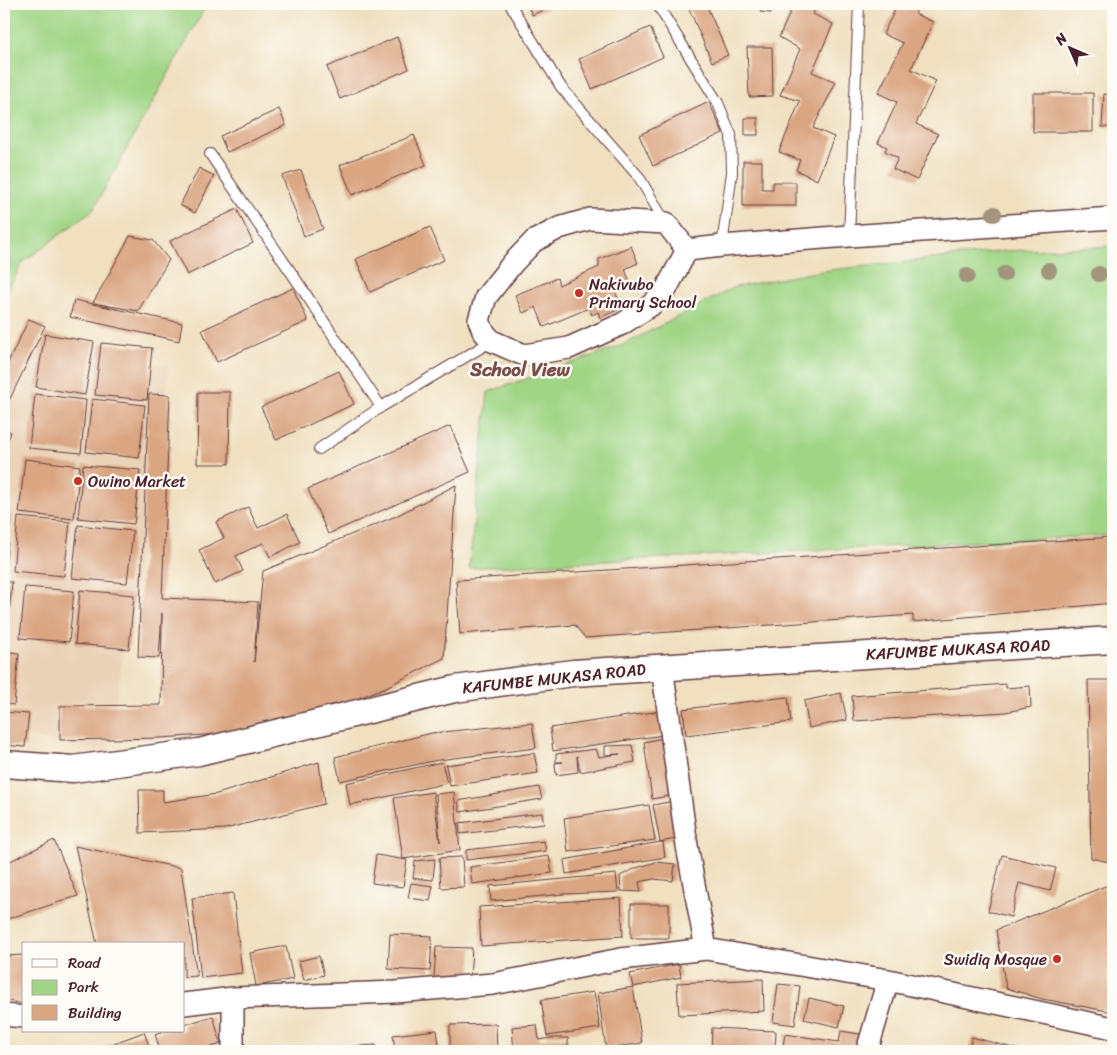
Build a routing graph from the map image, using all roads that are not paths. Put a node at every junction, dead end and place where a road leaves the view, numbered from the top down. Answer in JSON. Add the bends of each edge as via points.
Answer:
{"nodes":[{"id":1,"x":510,"y":4,"type":"edge"},
{"id":2,"x":657,"y":4,"type":"edge"},
{"id":3,"x":859,"y":4,"type":"edge"},
{"id":4,"x":210,"y":154,"type":"dead end"},
{"id":5,"x":1113,"y":218,"type":"edge"},
{"id":6,"x":666,"y":223,"type":"junction"},
{"id":7,"x":849,"y":236,"type":"junction"},
{"id":8,"x":722,"y":246,"type":"junction"},
{"id":9,"x":687,"y":250,"type":"junction"},
{"id":10,"x":492,"y":342,"type":"junction"},
{"id":11,"x":381,"y":407,"type":"junction"},
{"id":12,"x":319,"y":449,"type":"dead end"},
{"id":13,"x":1113,"y":640,"type":"edge"},
{"id":14,"x":662,"y":667,"type":"junction"},
{"id":15,"x":4,"y":764,"type":"edge"},
{"id":16,"x":706,"y":949,"type":"junction"},
{"id":17,"x":888,"y":980,"type":"junction"},
{"id":18,"x":233,"y":998,"type":"junction"},
{"id":19,"x":185,"y":1004,"type":"edge"},
{"id":20,"x":4,"y":1016,"type":"edge"},
{"id":21,"x":22,"y":1017,"type":"edge"},
{"id":22,"x":1113,"y":1028,"type":"edge"},
{"id":23,"x":233,"y":1051,"type":"edge"},
{"id":24,"x":867,"y":1051,"type":"edge"}],
"edges":[{"from":1,"to":6,"type":"lane","via":[[561,87],[639,177]]},
{"from":2,"to":8,"type":"lane","via":[[718,103],[731,135],[732,172]]},
{"from":3,"to":7,"type":"lane"},
{"from":4,"to":11,"type":"lane"},
{"from":5,"to":7,"type":"street"},
{"from":6,"to":9,"type":"street"},
{"from":6,"to":10,"type":"street","via":[[590,219],[559,228],[534,241],[486,297],[479,320]]},
{"from":7,"to":8,"type":"street"},
{"from":8,"to":9,"type":"street"},
{"from":9,"to":10,"type":"street","via":[[664,292],[650,306],[622,324],[569,348],[524,355]]},
{"from":10,"to":11,"type":"lane"},
{"from":11,"to":12,"type":"lane"},
{"from":13,"to":14,"type":"street","name":"KAFUMBE MUKASA ROAD"},
{"from":14,"to":15,"type":"street","name":"KAFUMBE MUKASA ROAD","via":[[573,673],[455,689],[200,752],[73,769]]},
{"from":14,"to":16,"type":"street","via":[[687,846]]},
{"from":16,"to":17,"type":"street"},
{"from":16,"to":18,"type":"street","via":[[621,959],[492,984],[394,992]]},
{"from":17,"to":22,"type":"street"},
{"from":17,"to":24,"type":"street"},
{"from":18,"to":19,"type":"street"},
{"from":18,"to":23,"type":"street"},
{"from":20,"to":21,"type":"street"}]}
